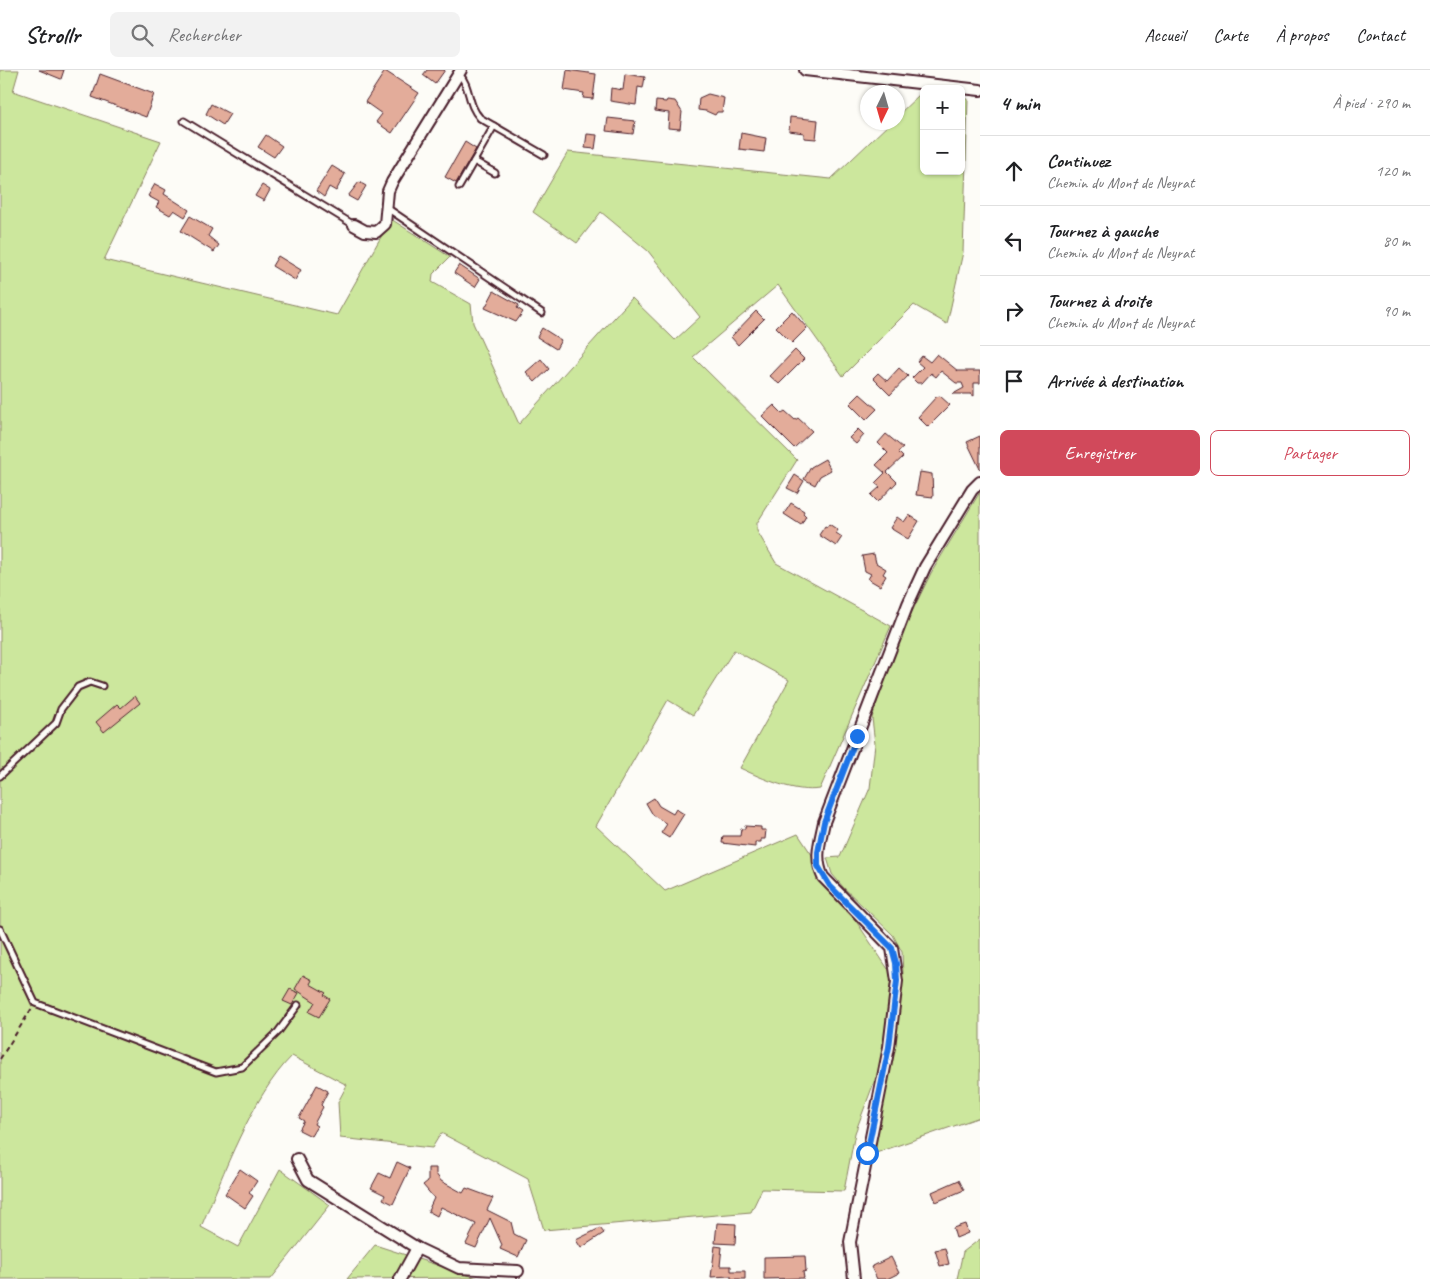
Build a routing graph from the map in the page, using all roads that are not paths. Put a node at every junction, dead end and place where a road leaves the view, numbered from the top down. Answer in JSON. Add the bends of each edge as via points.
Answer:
{"nodes":[{"id":1,"x":805,"y":70,"type":"edge"},
{"id":2,"x":459,"y":72,"type":"edge"},
{"id":3,"x":980,"y":90,"type":"edge"},
{"id":4,"x":184,"y":121,"type":"dead end"},
{"id":5,"x":494,"y":126,"type":"junction"},
{"id":6,"x":544,"y":155,"type":"dead end"},
{"id":7,"x":474,"y":161,"type":"junction"},
{"id":8,"x":495,"y":173,"type":"dead end"},
{"id":9,"x":459,"y":187,"type":"dead end"},
{"id":10,"x":387,"y":208,"type":"junction"},
{"id":11,"x":354,"y":225,"type":"joint"},
{"id":12,"x":542,"y":313,"type":"dead end"},
{"id":13,"x":980,"y":482,"type":"edge"},
{"id":14,"x":102,"y":686,"type":"dead end"},
{"id":15,"x":0,"y":776,"type":"edge"},
{"id":16,"x":0,"y":929,"type":"edge"},
{"id":17,"x":298,"y":1005,"type":"dead end"},
{"id":18,"x":297,"y":1159,"type":"dead end"},
{"id":19,"x":417,"y":1248,"type":"junction"},
{"id":20,"x":518,"y":1271,"type":"dead end"},
{"id":21,"x":400,"y":1279,"type":"edge"},
{"id":22,"x":854,"y":1279,"type":"edge"}],
"edges":[{"from":1,"to":3,"type":"street"},
{"from":2,"to":5,"type":"lane","via":[[473,111]]},
{"from":2,"to":10,"type":"street","via":[[392,182]]},
{"from":4,"to":11,"type":"lane"},
{"from":5,"to":6,"type":"lane"},
{"from":5,"to":7,"type":"lane"},
{"from":7,"to":8,"type":"lane"},
{"from":7,"to":9,"type":"lane"},
{"from":10,"to":11,"type":"street","via":[[386,224],[376,232]]},
{"from":10,"to":12,"type":"lane"},
{"from":13,"to":22,"type":"street","via":[[925,567],[908,604],[824,822],[818,852],[818,866],[823,877],[892,948],[896,963],[889,1047],[850,1242]]},
{"from":14,"to":15,"type":"lane","via":[[90,682],[78,687],[61,710],[56,723]]},
{"from":16,"to":17,"type":"lane","via":[[35,1003],[216,1072],[242,1067],[278,1032]]},
{"from":18,"to":19,"type":"street","via":[[308,1180]]},
{"from":19,"to":20,"type":"street","via":[[459,1268]]},
{"from":19,"to":21,"type":"street"}]}
